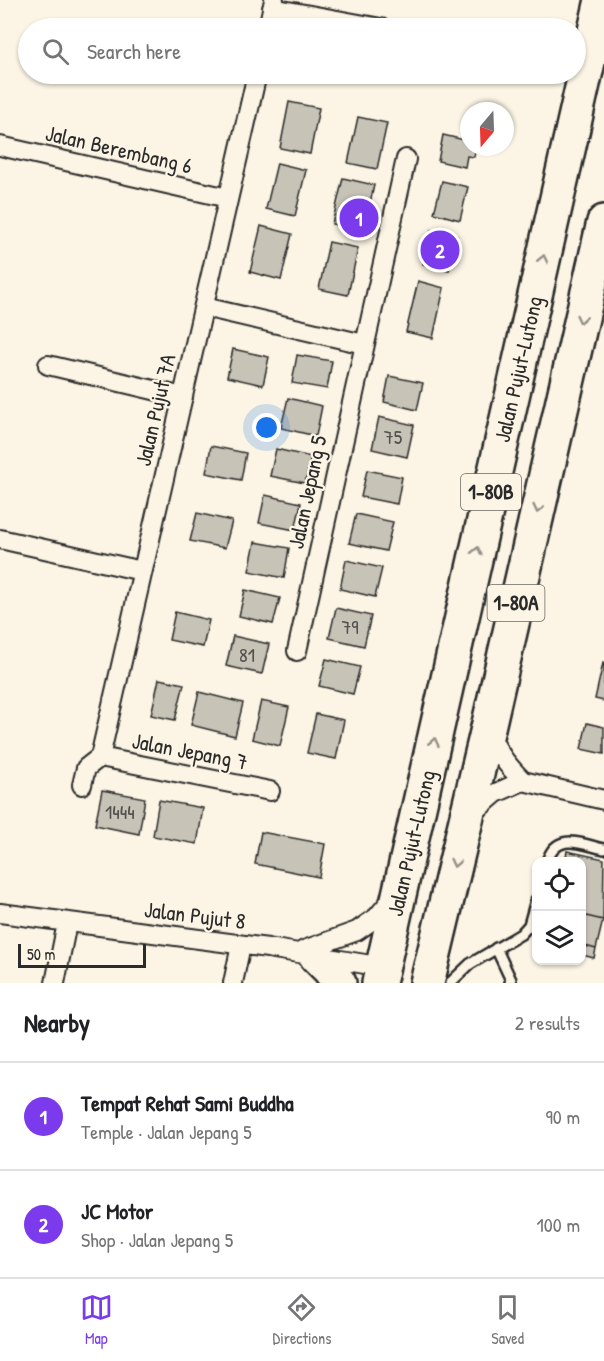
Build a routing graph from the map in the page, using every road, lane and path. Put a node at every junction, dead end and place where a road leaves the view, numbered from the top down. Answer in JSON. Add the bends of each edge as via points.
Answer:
{"nodes":[{"id":1,"x":602,"y":0,"type":"edge"},
{"id":2,"x":273,"y":4,"type":"edge"},
{"id":3,"x":336,"y":18,"type":"edge"},
{"id":4,"x":586,"y":70,"type":"edge"},
{"id":5,"x":255,"y":84,"type":"edge"},
{"id":6,"x":583,"y":84,"type":"edge"},
{"id":7,"x":0,"y":146,"type":"edge"},
{"id":8,"x":406,"y":159,"type":"dead end"},
{"id":9,"x":228,"y":198,"type":"junction"},
{"id":10,"x":604,"y":222,"type":"edge"},
{"id":11,"x":204,"y":307,"type":"junction"},
{"id":12,"x":364,"y":344,"type":"junction"},
{"id":13,"x":48,"y":365,"type":"dead end"},
{"id":14,"x":183,"y":397,"type":"junction"},
{"id":15,"x":0,"y":539,"type":"edge"},
{"id":16,"x":142,"y":571,"type":"junction"},
{"id":17,"x":297,"y":651,"type":"dead end"},
{"id":18,"x":488,"y":728,"type":"junction"},
{"id":19,"x":100,"y":758,"type":"junction"},
{"id":20,"x":523,"y":781,"type":"junction"},
{"id":21,"x":82,"y":785,"type":"dead end"},
{"id":22,"x":270,"y":791,"type":"dead end"},
{"id":23,"x":604,"y":800,"type":"edge"},
{"id":24,"x":465,"y":823,"type":"junction"},
{"id":25,"x":604,"y":849,"type":"edge"},
{"id":26,"x":548,"y":857,"type":"edge"},
{"id":27,"x":400,"y":890,"type":"junction"},
{"id":28,"x":534,"y":911,"type":"edge"},
{"id":29,"x":0,"y":913,"type":"edge"},
{"id":30,"x":67,"y":923,"type":"junction"},
{"id":31,"x":351,"y":934,"type":"junction"},
{"id":32,"x":241,"y":945,"type":"junction"},
{"id":33,"x":496,"y":948,"type":"junction"},
{"id":34,"x":306,"y":955,"type":"junction"},
{"id":35,"x":364,"y":974,"type":"edge"},
{"id":36,"x":55,"y":983,"type":"edge"},
{"id":37,"x":233,"y":983,"type":"edge"},
{"id":38,"x":427,"y":983,"type":"edge"},
{"id":39,"x":450,"y":983,"type":"edge"},
{"id":40,"x":510,"y":983,"type":"edge"}],
"edges":[{"from":4,"to":1,"type":"highway","name":"Jalan Pujut-Lutong","number":"1-80B","one_way":true},
{"from":2,"to":3,"type":"street"},
{"from":5,"to":9,"type":"street","name":"Jalan Pujut 7A"},
{"from":27,"to":6,"type":"highway","name":"Jalan Pujut-Lutong","number":"1-80B","one_way":true},
{"from":7,"to":9,"type":"street","name":"Jalan Berembang 6"},
{"from":8,"to":12,"type":"street","name":"Jalan Jepang 5"},
{"from":9,"to":11,"type":"street","name":"Jalan Pujut 7A"},
{"from":10,"to":18,"type":"highway","number":"1-80A","one_way":true},
{"from":11,"to":12,"type":"street"},
{"from":11,"to":14,"type":"street","name":"Jalan Pujut 7A"},
{"from":12,"to":17,"type":"street","name":"Jalan Jepang 5"},
{"from":13,"to":14,"type":"street"},
{"from":14,"to":16,"type":"street","name":"Jalan Pujut 7A"},
{"from":15,"to":16,"type":"street"},
{"from":16,"to":19,"type":"street","name":"Jalan Pujut 7A"},
{"from":18,"to":20,"type":"street","via":[[506,764]]},
{"from":18,"to":24,"type":"highway","number":"1-80A"},
{"from":19,"to":21,"type":"street","via":[[86,768]]},
{"from":19,"to":22,"type":"street","name":"Jalan Jepang 7"},
{"from":20,"to":23,"type":"street"},
{"from":20,"to":24,"type":"street","via":[[496,793]]},
{"from":24,"to":38,"type":"highway","number":"1-80A","one_way":true},
{"from":25,"to":26,"type":"lane","via":[[567,841],[558,844]]},
{"from":27,"to":31,"type":"street","via":[[377,917]]},
{"from":27,"to":35,"type":"highway","name":"Jalan Pujut-Lutong","number":"1-80B"},
{"from":28,"to":33,"type":"lane","via":[[529,926],[521,934]]},
{"from":29,"to":30,"type":"street","name":"Jalan Pujut 8"},
{"from":30,"to":32,"type":"street","name":"Jalan Pujut 8"},
{"from":30,"to":36,"type":"street"},
{"from":31,"to":34,"type":"street"},
{"from":31,"to":35,"type":"street","via":[[351,953]]},
{"from":32,"to":34,"type":"street","name":"Jalan Pujut 8"},
{"from":32,"to":37,"type":"street"},
{"from":33,"to":39,"type":"lane","via":[[470,964]]},
{"from":33,"to":40,"type":"lane"},
{"from":34,"to":35,"type":"highway","via":[[329,969]]}]}
